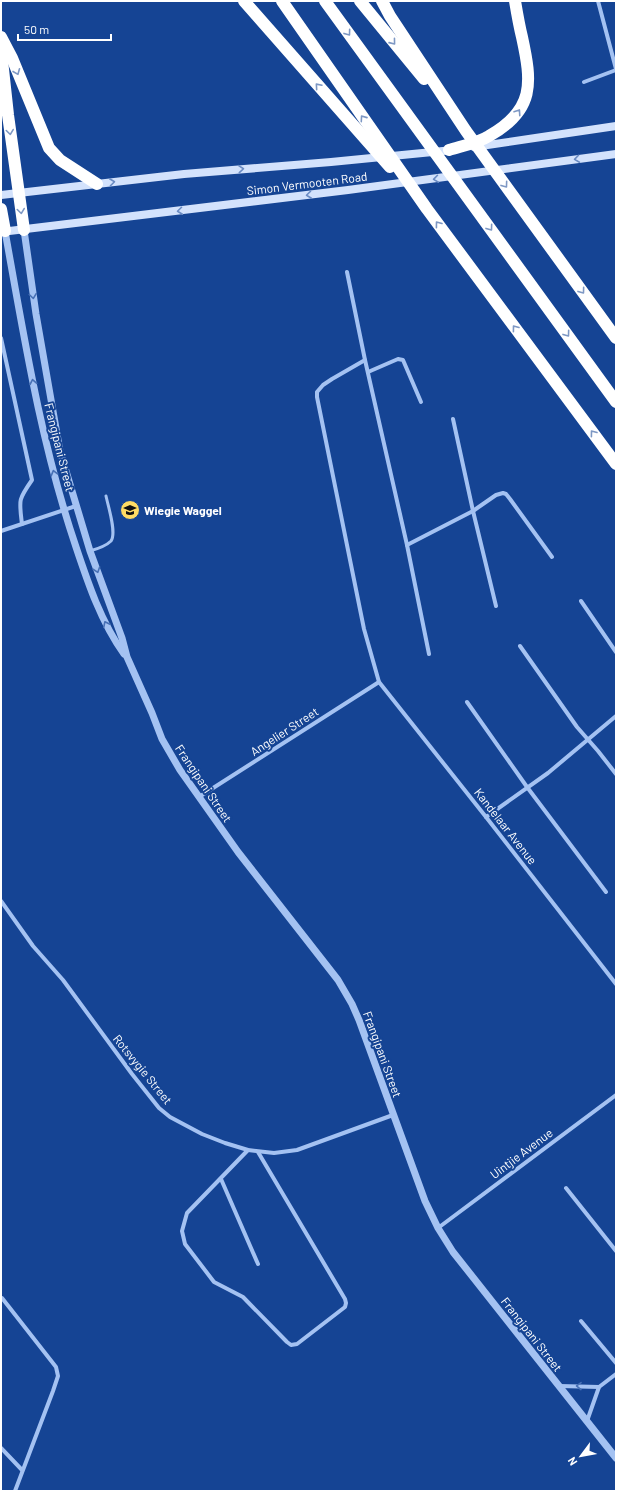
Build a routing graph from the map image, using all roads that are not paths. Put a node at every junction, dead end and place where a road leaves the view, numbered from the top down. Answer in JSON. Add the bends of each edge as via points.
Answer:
{"nodes":[{"id":1,"x":244,"y":1,"type":"edge"},
{"id":2,"x":282,"y":1,"type":"edge"},
{"id":3,"x":325,"y":1,"type":"edge"},
{"id":4,"x":360,"y":1,"type":"edge"},
{"id":5,"x":382,"y":1,"type":"edge"},
{"id":6,"x":515,"y":1,"type":"edge"},
{"id":7,"x":598,"y":1,"type":"edge"},
{"id":8,"x":1,"y":37,"type":"edge"},
{"id":9,"x":1,"y":51,"type":"edge"},
{"id":10,"x":616,"y":70,"type":"edge"},
{"id":11,"x":584,"y":82,"type":"dead end"},
{"id":12,"x":616,"y":126,"type":"edge"},
{"id":13,"x":466,"y":131,"type":"junction"},
{"id":14,"x":487,"y":141,"type":"junction"},
{"id":15,"x":449,"y":150,"type":"joint"},
{"id":16,"x":616,"y":154,"type":"edge"},
{"id":17,"x":97,"y":184,"type":"junction"},
{"id":18,"x":19,"y":192,"type":"junction"},
{"id":19,"x":1,"y":195,"type":"edge"},
{"id":20,"x":1,"y":209,"type":"edge"},
{"id":21,"x":428,"y":209,"type":"junction"},
{"id":22,"x":24,"y":230,"type":"junction"},
{"id":23,"x":3,"y":232,"type":"edge"},
{"id":24,"x":347,"y":272,"type":"dead end"},
{"id":25,"x":1,"y":338,"type":"edge"},
{"id":26,"x":616,"y":338,"type":"edge"},
{"id":27,"x":365,"y":360,"type":"junction"},
{"id":28,"x":368,"y":372,"type":"junction"},
{"id":29,"x":421,"y":402,"type":"dead end"},
{"id":30,"x":616,"y":402,"type":"edge"},
{"id":31,"x":453,"y":419,"type":"dead end"},
{"id":32,"x":616,"y":464,"type":"edge"},
{"id":33,"x":106,"y":496,"type":"dead end"},
{"id":34,"x":76,"y":506,"type":"junction"},
{"id":35,"x":64,"y":511,"type":"junction"},
{"id":36,"x":473,"y":511,"type":"junction"},
{"id":37,"x":22,"y":524,"type":"junction"},
{"id":38,"x":1,"y":531,"type":"edge"},
{"id":39,"x":407,"y":544,"type":"junction"},
{"id":40,"x":90,"y":551,"type":"junction"},
{"id":41,"x":552,"y":557,"type":"dead end"},
{"id":42,"x":581,"y":602,"type":"dead end"},
{"id":43,"x":496,"y":606,"type":"dead end"},
{"id":44,"x":520,"y":646,"type":"dead end"},
{"id":45,"x":616,"y":652,"type":"edge"},
{"id":46,"x":429,"y":654,"type":"dead end"},
{"id":47,"x":127,"y":657,"type":"junction"},
{"id":48,"x":379,"y":682,"type":"junction"},
{"id":49,"x":467,"y":702,"type":"dead end"},
{"id":50,"x":616,"y":716,"type":"edge"},
{"id":51,"x":588,"y":740,"type":"junction"},
{"id":52,"x":616,"y":774,"type":"edge"},
{"id":53,"x":527,"y":787,"type":"junction"},
{"id":54,"x":199,"y":797,"type":"junction"},
{"id":55,"x":486,"y":816,"type":"junction"},
{"id":56,"x":606,"y":892,"type":"dead end"},
{"id":57,"x":1,"y":901,"type":"edge"},
{"id":58,"x":616,"y":984,"type":"edge"},
{"id":59,"x":616,"y":1095,"type":"edge"},
{"id":60,"x":393,"y":1115,"type":"junction"},
{"id":61,"x":248,"y":1150,"type":"junction"},
{"id":62,"x":258,"y":1152,"type":"junction"},
{"id":63,"x":221,"y":1179,"type":"junction"},
{"id":64,"x":566,"y":1188,"type":"dead end"},
{"id":65,"x":438,"y":1228,"type":"junction"},
{"id":66,"x":616,"y":1251,"type":"edge"},
{"id":67,"x":258,"y":1264,"type":"dead end"},
{"id":68,"x":2,"y":1298,"type":"dead end"},
{"id":69,"x":581,"y":1321,"type":"dead end"},
{"id":70,"x":616,"y":1364,"type":"edge"},
{"id":71,"x":616,"y":1374,"type":"edge"},
{"id":72,"x":559,"y":1386,"type":"junction"},
{"id":73,"x":599,"y":1386,"type":"junction"},
{"id":74,"x":587,"y":1421,"type":"junction"},
{"id":75,"x":1,"y":1448,"type":"edge"},
{"id":76,"x":616,"y":1458,"type":"edge"},
{"id":77,"x":22,"y":1470,"type":"junction"},
{"id":78,"x":15,"y":1491,"type":"edge"}],
"edges":[{"from":21,"to":1,"type":"highway","one_way":true},
{"from":21,"to":2,"type":"highway","one_way":true},
{"from":3,"to":30,"type":"highway","one_way":true},
{"from":4,"to":13,"type":"highway","one_way":true},
{"from":5,"to":13,"type":"highway"},
{"from":14,"to":6,"type":"highway","one_way":true,"via":[[515,117],[528,88],[526,56]]},
{"from":7,"to":10,"type":"street"},
{"from":8,"to":17,"type":"highway","one_way":true,"via":[[49,148],[60,160]]},
{"from":9,"to":18,"type":"highway","one_way":true},
{"from":10,"to":11,"type":"street"},
{"from":12,"to":14,"type":"main road"},
{"from":13,"to":26,"type":"highway","one_way":true},
{"from":14,"to":15,"type":"highway"},
{"from":17,"to":15,"type":"main road","name":"Simon Vermooten Road","one_way":true},
{"from":16,"to":22,"type":"main road","name":"Simon Vermooten Road","one_way":true},
{"from":17,"to":18,"type":"main road","name":"Simon Vermooten Road"},
{"from":18,"to":19,"type":"main road","name":"Simon Vermooten Road"},
{"from":18,"to":22,"type":"highway","one_way":true},
{"from":20,"to":23,"type":"highway"},
{"from":32,"to":21,"type":"highway","one_way":true},
{"from":22,"to":23,"type":"main road","name":"Simon Vermooten Road"},
{"from":22,"to":34,"type":"street","name":"Frangipani Street","one_way":true,"via":[[60,451]]},
{"from":35,"to":23,"type":"street","name":"Frangipani Street","one_way":true,"via":[[44,434]]},
{"from":24,"to":27,"type":"street"},
{"from":25,"to":37,"type":"street","via":[[32,480],[19,502]]},
{"from":27,"to":28,"type":"street"},
{"from":27,"to":48,"type":"street","name":"Kandelaar Avenue","via":[[323,385],[317,392],[317,397],[364,629]]},
{"from":28,"to":29,"type":"street","via":[[398,359],[403,360]]},
{"from":28,"to":39,"type":"street"},
{"from":31,"to":36,"type":"street"},
{"from":33,"to":40,"type":"lane","via":[[113,536],[109,542]]},
{"from":34,"to":35,"type":"street"},
{"from":34,"to":40,"type":"street","name":"Frangipani Street"},
{"from":35,"to":37,"type":"street"},
{"from":47,"to":35,"type":"street","name":"Frangipani Street","one_way":true,"via":[[111,634],[87,579]]},
{"from":36,"to":39,"type":"street"},
{"from":36,"to":41,"type":"street","via":[[496,495],[506,494]]},
{"from":36,"to":43,"type":"street"},
{"from":37,"to":38,"type":"street"},
{"from":39,"to":46,"type":"street"},
{"from":40,"to":47,"type":"street","name":"Frangipani Street","one_way":true},
{"from":42,"to":45,"type":"street"},
{"from":44,"to":51,"type":"street"},
{"from":47,"to":54,"type":"street","name":"Frangipani Street","via":[[165,746]]},
{"from":48,"to":54,"type":"street","name":"Angelier Street"},
{"from":48,"to":55,"type":"street","name":"Kandelaar Avenue"},
{"from":49,"to":53,"type":"street"},
{"from":50,"to":51,"type":"street"},
{"from":51,"to":52,"type":"street"},
{"from":51,"to":53,"type":"street"},
{"from":53,"to":55,"type":"street"},
{"from":53,"to":56,"type":"street"},
{"from":54,"to":60,"type":"street","name":"Frangipani Street","via":[[238,852],[338,980],[359,1020]]},
{"from":55,"to":58,"type":"street","name":"Kandelaar Avenue"},
{"from":57,"to":61,"type":"street","name":"Rotsvygie Street","via":[[159,1108],[202,1134]]},
{"from":59,"to":65,"type":"street","name":"Uintjie Avenue"},
{"from":60,"to":62,"type":"street","name":"Rotsvygie Street","via":[[296,1150]]},
{"from":60,"to":65,"type":"street","name":"Frangipani Street","via":[[425,1201]]},
{"from":61,"to":62,"type":"street","name":"Rotsvygie Street"},
{"from":61,"to":63,"type":"street"},
{"from":62,"to":63,"type":"street","via":[[346,1303],[297,1344],[287,1342],[243,1297],[214,1282],[185,1244],[182,1231],[188,1213]]},
{"from":63,"to":67,"type":"street"},
{"from":64,"to":66,"type":"street"},
{"from":65,"to":72,"type":"street","name":"Frangipani Street","via":[[453,1252]]},
{"from":68,"to":77,"type":"street","via":[[58,1372],[56,1384]]},
{"from":69,"to":70,"type":"street"},
{"from":71,"to":73,"type":"street"},
{"from":73,"to":72,"type":"street","one_way":true},
{"from":72,"to":74,"type":"street","name":"Frangipani Street"},
{"from":73,"to":74,"type":"street"},
{"from":74,"to":76,"type":"street","name":"Frangipani Street"},
{"from":75,"to":77,"type":"street"},
{"from":77,"to":78,"type":"street"}]}
